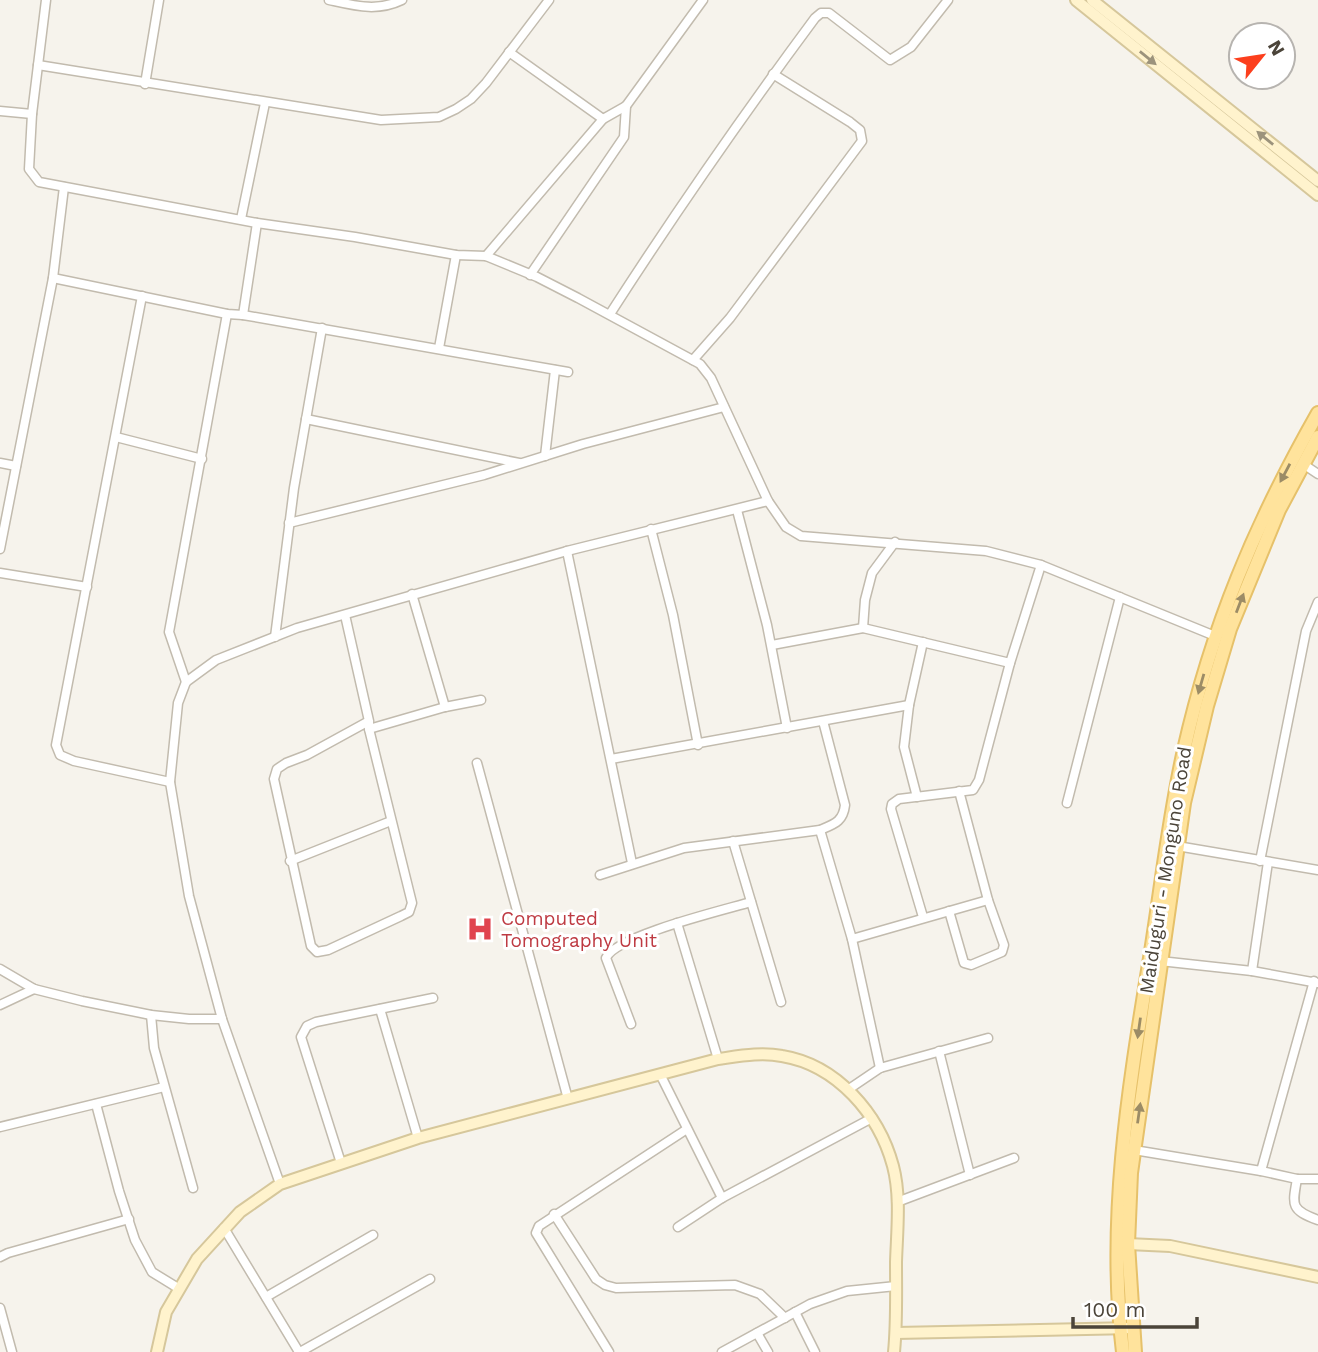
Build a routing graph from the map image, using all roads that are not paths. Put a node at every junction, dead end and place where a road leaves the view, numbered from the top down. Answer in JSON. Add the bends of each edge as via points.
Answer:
{"nodes":[{"id":1,"x":46,"y":0,"type":"edge"},
{"id":2,"x":159,"y":0,"type":"edge"},
{"id":3,"x":329,"y":0,"type":"edge"},
{"id":4,"x":402,"y":0,"type":"edge"},
{"id":5,"x":550,"y":0,"type":"edge"},
{"id":6,"x":703,"y":0,"type":"edge"},
{"id":7,"x":948,"y":0,"type":"edge"},
{"id":8,"x":1076,"y":0,"type":"edge"},
{"id":9,"x":1092,"y":0,"type":"edge"},
{"id":10,"x":509,"y":52,"type":"junction"},
{"id":11,"x":38,"y":65,"type":"junction"},
{"id":12,"x":774,"y":74,"type":"junction"},
{"id":13,"x":145,"y":84,"type":"junction"},
{"id":14,"x":265,"y":103,"type":"junction"},
{"id":15,"x":626,"y":106,"type":"junction"},
{"id":16,"x":0,"y":111,"type":"edge"},
{"id":17,"x":32,"y":114,"type":"junction"},
{"id":18,"x":603,"y":119,"type":"junction"},
{"id":19,"x":1318,"y":181,"type":"edge"},
{"id":20,"x":64,"y":187,"type":"junction"},
{"id":21,"x":1318,"y":195,"type":"edge"},
{"id":22,"x":241,"y":219,"type":"junction"},
{"id":23,"x":257,"y":223,"type":"junction"},
{"id":24,"x":456,"y":255,"type":"junction"},
{"id":25,"x":486,"y":256,"type":"junction"},
{"id":26,"x":530,"y":275,"type":"junction"},
{"id":27,"x":53,"y":278,"type":"junction"},
{"id":28,"x":142,"y":296,"type":"junction"},
{"id":29,"x":227,"y":314,"type":"junction"},
{"id":30,"x":610,"y":314,"type":"junction"},
{"id":31,"x":243,"y":315,"type":"junction"},
{"id":32,"x":322,"y":328,"type":"junction"},
{"id":33,"x":439,"y":348,"type":"junction"},
{"id":34,"x":693,"y":360,"type":"junction"},
{"id":35,"x":555,"y":370,"type":"junction"},
{"id":36,"x":568,"y":372,"type":"dead end"},
{"id":37,"x":724,"y":407,"type":"junction"},
{"id":38,"x":1318,"y":413,"type":"edge"},
{"id":39,"x":306,"y":419,"type":"junction"},
{"id":40,"x":116,"y":437,"type":"junction"},
{"id":41,"x":1318,"y":438,"type":"edge"},
{"id":42,"x":545,"y":456,"type":"junction"},
{"id":43,"x":202,"y":459,"type":"junction"},
{"id":44,"x":0,"y":463,"type":"edge"},
{"id":45,"x":521,"y":463,"type":"junction"},
{"id":46,"x":1303,"y":464,"type":"junction"},
{"id":47,"x":16,"y":466,"type":"junction"},
{"id":48,"x":1318,"y":474,"type":"edge"},
{"id":49,"x":768,"y":501,"type":"junction"},
{"id":50,"x":737,"y":510,"type":"junction"},
{"id":51,"x":289,"y":523,"type":"junction"},
{"id":52,"x":650,"y":529,"type":"junction"},
{"id":53,"x":895,"y":542,"type":"junction"},
{"id":54,"x":0,"y":549,"type":"edge"},
{"id":55,"x":567,"y":551,"type":"junction"},
{"id":56,"x":1041,"y":565,"type":"junction"},
{"id":57,"x":0,"y":573,"type":"edge"},
{"id":58,"x":87,"y":587,"type":"junction"},
{"id":59,"x":412,"y":594,"type":"junction"},
{"id":60,"x":1120,"y":597,"type":"junction"},
{"id":61,"x":1318,"y":602,"type":"edge"},
{"id":62,"x":345,"y":615,"type":"junction"},
{"id":63,"x":863,"y":628,"type":"junction"},
{"id":64,"x":1215,"y":635,"type":"junction"},
{"id":65,"x":275,"y":637,"type":"junction"},
{"id":66,"x":923,"y":642,"type":"junction"},
{"id":67,"x":772,"y":645,"type":"junction"},
{"id":68,"x":1010,"y":663,"type":"junction"},
{"id":69,"x":186,"y":682,"type":"junction"},
{"id":70,"x":481,"y":700,"type":"dead end"},
{"id":71,"x":909,"y":705,"type":"junction"},
{"id":72,"x":445,"y":707,"type":"junction"},
{"id":73,"x":823,"y":721,"type":"junction"},
{"id":74,"x":369,"y":725,"type":"junction"},
{"id":75,"x":787,"y":728,"type":"junction"},
{"id":76,"x":698,"y":745,"type":"junction"},
{"id":77,"x":611,"y":759,"type":"junction"},
{"id":78,"x":477,"y":763,"type":"dead end"},
{"id":79,"x":170,"y":782,"type":"junction"},
{"id":80,"x":959,"y":791,"type":"junction"},
{"id":81,"x":917,"y":797,"type":"junction"},
{"id":82,"x":1067,"y":803,"type":"dead end"},
{"id":83,"x":391,"y":821,"type":"junction"},
{"id":84,"x":820,"y":830,"type":"junction"},
{"id":85,"x":733,"y":841,"type":"junction"},
{"id":86,"x":1177,"y":846,"type":"junction"},
{"id":87,"x":290,"y":861,"type":"junction"},
{"id":88,"x":1264,"y":861,"type":"junction"},
{"id":89,"x":632,"y":863,"type":"junction"},
{"id":90,"x":1318,"y":870,"type":"edge"},
{"id":91,"x":600,"y":876,"type":"dead end"},
{"id":92,"x":988,"y":900,"type":"junction"},
{"id":93,"x":751,"y":902,"type":"junction"},
{"id":94,"x":949,"y":911,"type":"junction"},
{"id":95,"x":923,"y":918,"type":"junction"},
{"id":96,"x":677,"y":923,"type":"junction"},
{"id":97,"x":852,"y":939,"type":"junction"},
{"id":98,"x":1160,"y":961,"type":"junction"},
{"id":99,"x":0,"y":969,"type":"edge"},
{"id":100,"x":1252,"y":971,"type":"junction"},
{"id":101,"x":1317,"y":982,"type":"edge"},
{"id":102,"x":34,"y":989,"type":"junction"},
{"id":103,"x":433,"y":998,"type":"dead end"},
{"id":104,"x":781,"y":1002,"type":"dead end"},
{"id":105,"x":0,"y":1005,"type":"edge"},
{"id":106,"x":380,"y":1009,"type":"junction"},
{"id":107,"x":151,"y":1015,"type":"junction"},
{"id":108,"x":222,"y":1019,"type":"junction"},
{"id":109,"x":631,"y":1024,"type":"dead end"},
{"id":110,"x":988,"y":1038,"type":"dead end"},
{"id":111,"x":939,"y":1051,"type":"junction"},
{"id":112,"x":719,"y":1059,"type":"junction"},
{"id":113,"x":880,"y":1068,"type":"junction"},
{"id":114,"x":660,"y":1074,"type":"junction"},
{"id":115,"x":164,"y":1087,"type":"junction"},
{"id":116,"x":849,"y":1089,"type":"junction"},
{"id":117,"x":568,"y":1099,"type":"junction"},
{"id":118,"x":96,"y":1104,"type":"junction"},
{"id":119,"x":872,"y":1118,"type":"junction"},
{"id":120,"x":0,"y":1128,"type":"edge"},
{"id":121,"x":687,"y":1129,"type":"junction"},
{"id":122,"x":418,"y":1138,"type":"junction"},
{"id":123,"x":1134,"y":1150,"type":"junction"},
{"id":124,"x":1014,"y":1158,"type":"dead end"},
{"id":125,"x":341,"y":1163,"type":"junction"},
{"id":126,"x":1261,"y":1171,"type":"junction"},
{"id":127,"x":970,"y":1175,"type":"junction"},
{"id":128,"x":1297,"y":1179,"type":"junction"},
{"id":129,"x":1318,"y":1180,"type":"edge"},
{"id":130,"x":280,"y":1184,"type":"junction"},
{"id":131,"x":193,"y":1188,"type":"dead end"},
{"id":132,"x":722,"y":1198,"type":"junction"},
{"id":133,"x":897,"y":1202,"type":"junction"},
{"id":134,"x":554,"y":1214,"type":"junction"},
{"id":135,"x":129,"y":1219,"type":"junction"},
{"id":136,"x":1318,"y":1220,"type":"edge"},
{"id":137,"x":678,"y":1227,"type":"dead end"},
{"id":138,"x":224,"y":1228,"type":"junction"},
{"id":139,"x":373,"y":1235,"type":"dead end"},
{"id":140,"x":1128,"y":1244,"type":"junction"},
{"id":141,"x":0,"y":1257,"type":"edge"},
{"id":142,"x":1318,"y":1278,"type":"edge"},
{"id":143,"x":430,"y":1279,"type":"dead end"},
{"id":144,"x":896,"y":1286,"type":"junction"},
{"id":145,"x":178,"y":1288,"type":"junction"},
{"id":146,"x":266,"y":1297,"type":"junction"},
{"id":147,"x":0,"y":1308,"type":"edge"},
{"id":148,"x":795,"y":1312,"type":"junction"},
{"id":149,"x":785,"y":1318,"type":"junction"},
{"id":150,"x":1127,"y":1328,"type":"junction"},
{"id":151,"x":757,"y":1333,"type":"junction"},
{"id":152,"x":896,"y":1333,"type":"junction"},
{"id":153,"x":12,"y":1352,"type":"edge"},
{"id":154,"x":157,"y":1352,"type":"edge"},
{"id":155,"x":300,"y":1352,"type":"edge"},
{"id":156,"x":609,"y":1352,"type":"edge"},
{"id":157,"x":722,"y":1352,"type":"edge"},
{"id":158,"x":768,"y":1352,"type":"edge"},
{"id":159,"x":815,"y":1352,"type":"edge"},
{"id":160,"x":894,"y":1352,"type":"edge"},
{"id":161,"x":1123,"y":1352,"type":"edge"},
{"id":162,"x":1135,"y":1352,"type":"edge"}],
"edges":[{"from":1,"to":11,"type":"street"},
{"from":2,"to":13,"type":"street"},
{"from":3,"to":4,"type":"street","via":[[370,9]]},
{"from":5,"to":10,"type":"street"},
{"from":6,"to":15,"type":"street"},
{"from":7,"to":12,"type":"street","via":[[911,47],[890,60],[829,13],[821,13]]},
{"from":8,"to":21,"type":"street","one_way":true},
{"from":19,"to":9,"type":"street","one_way":true},
{"from":10,"to":14,"type":"street","via":[[471,99],[439,117],[381,120]]},
{"from":10,"to":18,"type":"street"},
{"from":11,"to":13,"type":"street"},
{"from":11,"to":17,"type":"street"},
{"from":12,"to":30,"type":"street"},
{"from":12,"to":34,"type":"street","via":[[850,122],[860,130],[862,141],[730,318]]},
{"from":13,"to":14,"type":"street"},
{"from":14,"to":22,"type":"street"},
{"from":15,"to":18,"type":"street"},
{"from":15,"to":26,"type":"street","via":[[624,137]]},
{"from":16,"to":17,"type":"street"},
{"from":17,"to":20,"type":"street","via":[[29,169],[38,182]]},
{"from":18,"to":25,"type":"street"},
{"from":20,"to":22,"type":"street"},
{"from":20,"to":27,"type":"street"},
{"from":22,"to":23,"type":"street"},
{"from":23,"to":24,"type":"street"},
{"from":23,"to":31,"type":"street"},
{"from":24,"to":25,"type":"street"},
{"from":24,"to":33,"type":"street"},
{"from":25,"to":26,"type":"street"},
{"from":26,"to":30,"type":"street"},
{"from":27,"to":28,"type":"street"},
{"from":27,"to":47,"type":"street"},
{"from":28,"to":29,"type":"street"},
{"from":28,"to":40,"type":"street"},
{"from":29,"to":31,"type":"street"},
{"from":29,"to":43,"type":"street"},
{"from":30,"to":34,"type":"street"},
{"from":31,"to":32,"type":"street"},
{"from":32,"to":33,"type":"street"},
{"from":32,"to":39,"type":"street"},
{"from":33,"to":35,"type":"street"},
{"from":34,"to":37,"type":"street","via":[[711,378]]},
{"from":35,"to":36,"type":"street"},
{"from":35,"to":42,"type":"street"},
{"from":37,"to":42,"type":"street"},
{"from":37,"to":49,"type":"street"},
{"from":38,"to":64,"type":"main road","name":"Maiduguri - Monguno Road","one_way":true,"via":[[1240,566]]},
{"from":39,"to":45,"type":"street"},
{"from":39,"to":51,"type":"street"},
{"from":40,"to":43,"type":"street"},
{"from":40,"to":58,"type":"street"},
{"from":41,"to":46,"type":"main road","name":"Maiduguri - Monguno Road"},
{"from":42,"to":45,"type":"street"},
{"from":43,"to":69,"type":"street","via":[[169,632]]},
{"from":44,"to":47,"type":"street"},
{"from":45,"to":51,"type":"street"},
{"from":46,"to":48,"type":"street"},
{"from":86,"to":46,"type":"main road","name":"Maiduguri - Monguno Road","one_way":true,"via":[[1197,747],[1230,629]]},
{"from":47,"to":54,"type":"street"},
{"from":49,"to":50,"type":"street"},
{"from":49,"to":53,"type":"street","via":[[786,527],[801,536]]},
{"from":50,"to":52,"type":"street"},
{"from":50,"to":67,"type":"street"},
{"from":51,"to":65,"type":"street"},
{"from":52,"to":55,"type":"street"},
{"from":52,"to":76,"type":"street","via":[[674,615]]},
{"from":53,"to":56,"type":"street","via":[[986,551]]},
{"from":53,"to":63,"type":"street","via":[[872,573]]},
{"from":55,"to":59,"type":"street"},
{"from":55,"to":77,"type":"street"},
{"from":56,"to":60,"type":"street"},
{"from":56,"to":68,"type":"street"},
{"from":57,"to":58,"type":"street"},
{"from":58,"to":79,"type":"street","via":[[56,745],[60,755]]},
{"from":59,"to":62,"type":"street"},
{"from":59,"to":72,"type":"street"},
{"from":60,"to":64,"type":"street"},
{"from":60,"to":82,"type":"street"},
{"from":61,"to":88,"type":"street","via":[[1306,631]]},
{"from":62,"to":65,"type":"street"},
{"from":62,"to":74,"type":"street"},
{"from":63,"to":66,"type":"street"},
{"from":63,"to":67,"type":"street"},
{"from":64,"to":150,"type":"main road","name":"Maiduguri - Monguno Road","one_way":true,"via":[[1183,752],[1165,848],[1129,1100],[1120,1173],[1117,1271]]},
{"from":65,"to":69,"type":"street","via":[[216,660]]},
{"from":66,"to":68,"type":"street"},
{"from":66,"to":71,"type":"street"},
{"from":67,"to":75,"type":"street"},
{"from":68,"to":80,"type":"street","via":[[979,780],[973,790]]},
{"from":69,"to":79,"type":"street","via":[[178,703]]},
{"from":70,"to":72,"type":"street"},
{"from":71,"to":73,"type":"street"},
{"from":71,"to":81,"type":"street","via":[[904,747]]},
{"from":72,"to":74,"type":"street"},
{"from":73,"to":75,"type":"street"},
{"from":73,"to":84,"type":"street","via":[[845,805],[844,816]]},
{"from":74,"to":83,"type":"street"},
{"from":74,"to":87,"type":"street","via":[[277,769],[274,779]]},
{"from":75,"to":76,"type":"street"},
{"from":76,"to":77,"type":"street"},
{"from":77,"to":89,"type":"street"},
{"from":78,"to":117,"type":"street"},
{"from":79,"to":108,"type":"street","via":[[189,896]]},
{"from":80,"to":81,"type":"street"},
{"from":80,"to":92,"type":"street"},
{"from":81,"to":95,"type":"street","via":[[898,799],[891,809]]},
{"from":83,"to":87,"type":"street"},
{"from":83,"to":87,"type":"street","via":[[412,903],[409,912],[328,950],[317,952],[311,946]]},
{"from":84,"to":85,"type":"street"},
{"from":84,"to":97,"type":"street"},
{"from":85,"to":89,"type":"street","via":[[684,848]]},
{"from":85,"to":93,"type":"street"},
{"from":86,"to":88,"type":"street"},
{"from":86,"to":98,"type":"main road","name":"Maiduguri - Monguno Road"},
{"from":88,"to":90,"type":"street"},
{"from":88,"to":100,"type":"street"},
{"from":89,"to":91,"type":"street"},
{"from":92,"to":94,"type":"street"},
{"from":92,"to":94,"type":"street","via":[[1004,945],[1002,952],[971,965],[964,963]]},
{"from":93,"to":96,"type":"street"},
{"from":93,"to":104,"type":"street"},
{"from":94,"to":95,"type":"street"},
{"from":95,"to":97,"type":"street"},
{"from":96,"to":109,"type":"street","via":[[609,951],[606,958]]},
{"from":96,"to":112,"type":"street"},
{"from":97,"to":113,"type":"street"},
{"from":98,"to":100,"type":"street"},
{"from":123,"to":98,"type":"main road","name":"Maiduguri - Monguno Road","one_way":true},
{"from":99,"to":102,"type":"street"},
{"from":100,"to":101,"type":"street"},
{"from":101,"to":126,"type":"street"},
{"from":102,"to":105,"type":"street"},
{"from":102,"to":107,"type":"street"},
{"from":103,"to":106,"type":"street"},
{"from":106,"to":122,"type":"street"},
{"from":106,"to":125,"type":"street","via":[[316,1022],[307,1026],[301,1037]]},
{"from":107,"to":108,"type":"street"},
{"from":107,"to":115,"type":"street"},
{"from":108,"to":130,"type":"street"},
{"from":110,"to":111,"type":"street"},
{"from":111,"to":113,"type":"street"},
{"from":111,"to":127,"type":"street"},
{"from":112,"to":114,"type":"street"},
{"from":112,"to":116,"type":"street","via":[[784,1056],[820,1069]]},
{"from":113,"to":116,"type":"street"},
{"from":114,"to":117,"type":"street"},
{"from":114,"to":121,"type":"street"},
{"from":115,"to":118,"type":"street"},
{"from":115,"to":131,"type":"street"},
{"from":116,"to":119,"type":"street"},
{"from":117,"to":122,"type":"street"},
{"from":118,"to":120,"type":"street"},
{"from":118,"to":135,"type":"street"},
{"from":119,"to":132,"type":"street"},
{"from":119,"to":133,"type":"street","via":[[894,1167]]},
{"from":121,"to":132,"type":"street"},
{"from":121,"to":134,"type":"street"},
{"from":122,"to":125,"type":"street"},
{"from":123,"to":126,"type":"street"},
{"from":123,"to":140,"type":"main road","name":"Maiduguri - Monguno Road"},
{"from":124,"to":127,"type":"street"},
{"from":125,"to":130,"type":"street"},
{"from":126,"to":128,"type":"street"},
{"from":127,"to":133,"type":"street"},
{"from":128,"to":129,"type":"street"},
{"from":128,"to":136,"type":"street","via":[[1295,1205],[1300,1214]]},
{"from":130,"to":138,"type":"street"},
{"from":132,"to":137,"type":"street"},
{"from":133,"to":144,"type":"street"},
{"from":134,"to":149,"type":"street","via":[[596,1279],[605,1285],[735,1285],[760,1294]]},
{"from":134,"to":156,"type":"street","via":[[536,1233]]},
{"from":135,"to":141,"type":"street"},
{"from":135,"to":145,"type":"street","via":[[152,1272]]},
{"from":138,"to":145,"type":"street"},
{"from":138,"to":146,"type":"street"},
{"from":139,"to":146,"type":"street"},
{"from":140,"to":142,"type":"street","via":[[1170,1246]]},
{"from":140,"to":150,"type":"main road","name":"Maiduguri - Monguno Road"},
{"from":143,"to":155,"type":"street"},
{"from":144,"to":148,"type":"street","via":[[847,1291]]},
{"from":144,"to":152,"type":"street"},
{"from":145,"to":154,"type":"street","via":[[166,1312]]},
{"from":146,"to":155,"type":"street"},
{"from":147,"to":153,"type":"street"},
{"from":148,"to":149,"type":"street"},
{"from":148,"to":159,"type":"street"},
{"from":149,"to":151,"type":"street"},
{"from":150,"to":152,"type":"street"},
{"from":150,"to":161,"type":"main road","name":"Maiduguri - Monguno Road"},
{"from":150,"to":162,"type":"main road","name":"Maiduguri - Monguno Road"},
{"from":151,"to":157,"type":"street"},
{"from":151,"to":158,"type":"street"},
{"from":152,"to":160,"type":"street"}]}
